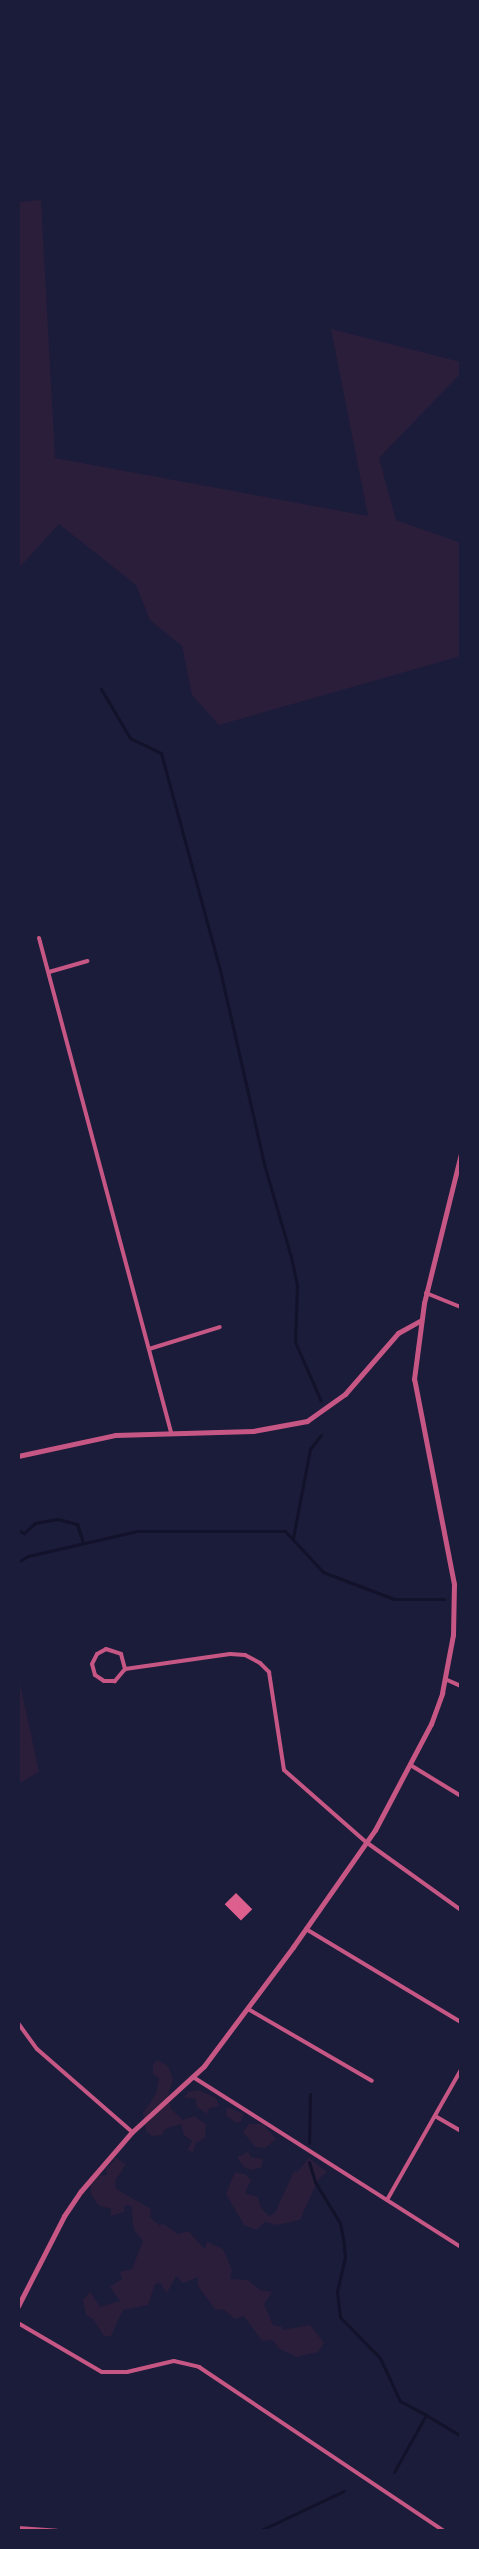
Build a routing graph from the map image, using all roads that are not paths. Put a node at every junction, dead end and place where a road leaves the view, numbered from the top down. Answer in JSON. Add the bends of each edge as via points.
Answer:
{"nodes":[{"id":1,"x":39,"y":938,"type":"dead end"},
{"id":2,"x":87,"y":962,"type":"dead end"},
{"id":3,"x":50,"y":972,"type":"junction"},
{"id":4,"x":461,"y":1153,"type":"edge"},
{"id":5,"x":426,"y":1293,"type":"junction"},
{"id":6,"x":461,"y":1306,"type":"edge"},
{"id":7,"x":420,"y":1322,"type":"junction"},
{"id":8,"x":220,"y":1327,"type":"dead end"},
{"id":9,"x":149,"y":1348,"type":"junction"},
{"id":10,"x":171,"y":1432,"type":"junction"},
{"id":11,"x":18,"y":1456,"type":"edge"},
{"id":12,"x":125,"y":1669,"type":"junction"},
{"id":13,"x":445,"y":1679,"type":"junction"},
{"id":14,"x":461,"y":1686,"type":"edge"},
{"id":15,"x":412,"y":1766,"type":"junction"},
{"id":16,"x":461,"y":1796,"type":"edge"},
{"id":17,"x":366,"y":1842,"type":"junction"},
{"id":18,"x":461,"y":1910,"type":"edge"},
{"id":19,"x":306,"y":1929,"type":"junction"},
{"id":20,"x":248,"y":2009,"type":"junction"},
{"id":21,"x":461,"y":2022,"type":"edge"},
{"id":22,"x":18,"y":2023,"type":"edge"},
{"id":23,"x":461,"y":2070,"type":"edge"},
{"id":24,"x":193,"y":2077,"type":"junction"},
{"id":25,"x":372,"y":2081,"type":"dead end"},
{"id":26,"x":435,"y":2116,"type":"junction"},
{"id":27,"x":461,"y":2131,"type":"edge"},
{"id":28,"x":132,"y":2132,"type":"junction"},
{"id":29,"x":387,"y":2200,"type":"junction"},
{"id":30,"x":461,"y":2247,"type":"edge"},
{"id":31,"x":18,"y":2307,"type":"edge"},
{"id":32,"x":18,"y":2323,"type":"edge"},
{"id":33,"x":18,"y":2528,"type":"edge"},
{"id":34,"x":57,"y":2531,"type":"edge"},
{"id":35,"x":444,"y":2531,"type":"edge"}],
"edges":[{"from":1,"to":3,"type":"street"},
{"from":2,"to":3,"type":"street"},
{"from":3,"to":9,"type":"street"},
{"from":4,"to":5,"type":"street"},
{"from":5,"to":6,"type":"street"},
{"from":5,"to":7,"type":"street"},
{"from":7,"to":10,"type":"street","via":[[398,1333],[345,1394],[307,1421],[253,1431]]},
{"from":7,"to":13,"type":"street","via":[[416,1399],[454,1584],[453,1635]]},
{"from":8,"to":9,"type":"street"},
{"from":9,"to":10,"type":"street"},
{"from":10,"to":11,"type":"street","via":[[115,1434]]},
{"from":12,"to":12,"type":"street","via":[[124,1658],[112,1649],[97,1654],[92,1664],[95,1675],[104,1681],[115,1681]]},
{"from":12,"to":17,"type":"street","via":[[230,1654],[245,1655],[260,1663],[269,1672],[284,1770]]},
{"from":13,"to":14,"type":"street"},
{"from":13,"to":15,"type":"street"},
{"from":15,"to":16,"type":"street"},
{"from":15,"to":17,"type":"street"},
{"from":17,"to":18,"type":"street"},
{"from":17,"to":19,"type":"street"},
{"from":19,"to":20,"type":"street"},
{"from":19,"to":21,"type":"street"},
{"from":20,"to":24,"type":"street"},
{"from":20,"to":25,"type":"street"},
{"from":22,"to":28,"type":"street","via":[[37,2049]]},
{"from":23,"to":26,"type":"street"},
{"from":24,"to":28,"type":"street"},
{"from":24,"to":29,"type":"street"},
{"from":26,"to":27,"type":"street"},
{"from":26,"to":29,"type":"street"},
{"from":28,"to":31,"type":"street","via":[[64,2216]]},
{"from":29,"to":30,"type":"street"},
{"from":32,"to":35,"type":"street","via":[[102,2372],[127,2372],[174,2361],[198,2367]]},
{"from":33,"to":34,"type":"street"}]}
